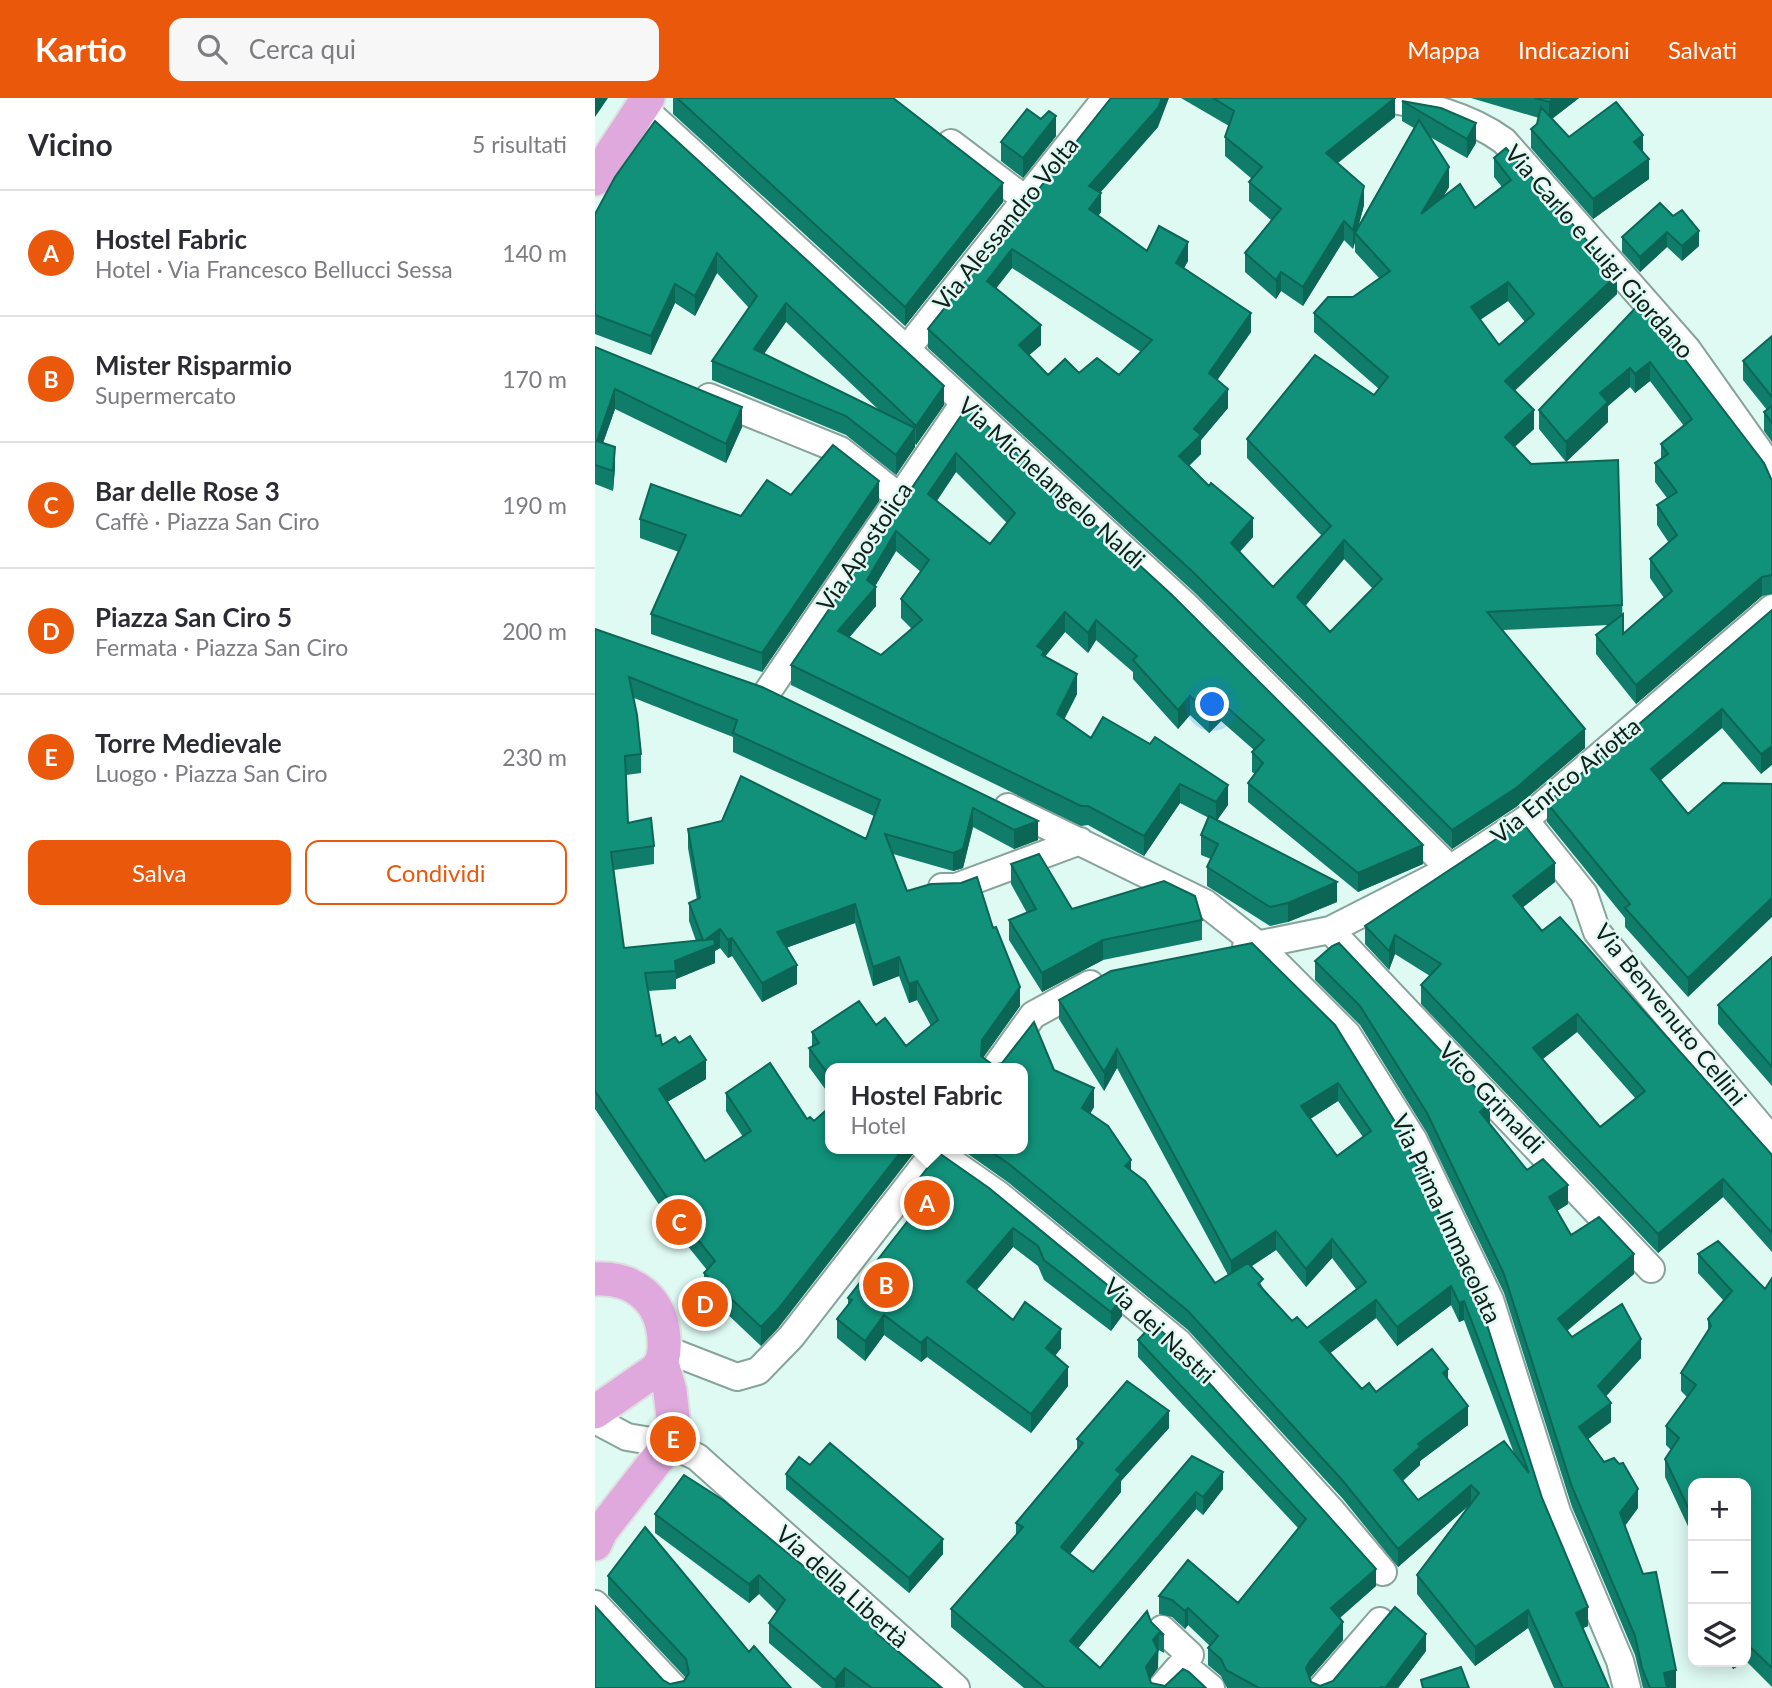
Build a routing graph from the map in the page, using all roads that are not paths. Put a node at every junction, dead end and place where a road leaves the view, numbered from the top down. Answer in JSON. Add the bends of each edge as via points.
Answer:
{"nodes":[{"id":1,"x":1105,"y":98,"type":"edge"},
{"id":2,"x":1381,"y":98,"type":"edge"},
{"id":3,"x":645,"y":102,"type":"edge"},
{"id":4,"x":932,"y":129,"type":"edge"},
{"id":5,"x":595,"y":180,"type":"edge"},
{"id":6,"x":1025,"y":199,"type":"junction"},
{"id":7,"x":906,"y":350,"type":"junction"},
{"id":8,"x":685,"y":387,"type":"edge"},
{"id":9,"x":964,"y":403,"type":"junction"},
{"id":10,"x":1772,"y":469,"type":"edge"},
{"id":11,"x":898,"y":496,"type":"junction"},
{"id":12,"x":1772,"y":608,"type":"edge"},
{"id":13,"x":744,"y":683,"type":"edge"},
{"id":14,"x":982,"y":795,"type":"edge"},
{"id":15,"x":1525,"y":820,"type":"junction"},
{"id":16,"x":1080,"y":841,"type":"junction"},
{"id":17,"x":1450,"y":869,"type":"junction"},
{"id":18,"x":932,"y":887,"type":"edge"},
{"id":19,"x":1330,"y":930,"type":"junction"},
{"id":20,"x":1258,"y":945,"type":"junction"},
{"id":21,"x":1223,"y":951,"type":"edge"},
{"id":22,"x":1120,"y":972,"type":"edge"},
{"id":23,"x":999,"y":1063,"type":"edge"},
{"id":24,"x":1772,"y":1140,"type":"edge"},
{"id":25,"x":933,"y":1154,"type":"edge"},
{"id":26,"x":942,"y":1154,"type":"edge"},
{"id":27,"x":1650,"y":1269,"type":"dead end"},
{"id":28,"x":599,"y":1275,"type":"edge"},
{"id":29,"x":664,"y":1356,"type":"junction"},
{"id":30,"x":595,"y":1412,"type":"edge"},
{"id":31,"x":595,"y":1420,"type":"edge"},
{"id":32,"x":669,"y":1444,"type":"junction"},
{"id":33,"x":597,"y":1526,"type":"edge"},
{"id":34,"x":1384,"y":1572,"type":"dead end"},
{"id":35,"x":595,"y":1604,"type":"edge"},
{"id":36,"x":1380,"y":1621,"type":"edge"},
{"id":37,"x":1162,"y":1629,"type":"edge"},
{"id":38,"x":1182,"y":1664,"type":"junction"},
{"id":39,"x":674,"y":1688,"type":"edge"},
{"id":40,"x":956,"y":1688,"type":"edge"},
{"id":41,"x":1161,"y":1688,"type":"edge"},
{"id":42,"x":1212,"y":1688,"type":"edge"},
{"id":43,"x":1322,"y":1688,"type":"edge"},
{"id":44,"x":1627,"y":1688,"type":"edge"}],
"edges":[{"from":1,"to":6,"type":"street","name":"Via Alessandro Volta"},
{"from":2,"to":10,"type":"street","name":"Via Carlo e Luigi Giordano","via":[[1420,104],[1481,125],[1504,141],[1687,349]]},
{"from":3,"to":5,"type":"main road"},
{"from":3,"to":7,"type":"street","name":"Via Michelangelo Naldi"},
{"from":4,"to":6,"type":"street"},
{"from":6,"to":7,"type":"street","name":"Via Alessandro Volta"},
{"from":7,"to":9,"type":"street","name":"Via Michelangelo Naldi"},
{"from":8,"to":11,"type":"street","via":[[840,450]]},
{"from":9,"to":11,"type":"street","name":"Via Apostolica"},
{"from":9,"to":17,"type":"street","name":"Via Michelangelo Naldi","via":[[1183,603]]},
{"from":11,"to":13,"type":"street","name":"Via Apostolica","via":[[780,697]]},
{"from":12,"to":15,"type":"street","name":"Via Enrico Ariotta"},
{"from":14,"to":16,"type":"street","name":"Via Prima Immacolata"},
{"from":15,"to":17,"type":"street","name":"Via Enrico Ariotta"},
{"from":15,"to":24,"type":"street","name":"Via Benvenuto Cellini","via":[[1584,894],[1597,932]]},
{"from":16,"to":18,"type":"street","via":[[956,887]]},
{"from":16,"to":20,"type":"street","name":"Via Prima Immacolata","via":[[1205,903]]},
{"from":17,"to":19,"type":"street","name":"Via Enrico Ariotta"},
{"from":19,"to":20,"type":"street","name":"Via Enrico Ariotta"},
{"from":19,"to":27,"type":"street","name":"Vico Grimaldi"},
{"from":20,"to":21,"type":"street","name":"Via Enrico Ariotta"},
{"from":20,"to":44,"type":"street","name":"Via Prima Immacolata","via":[[1347,1034],[1414,1141],[1490,1300],[1557,1511]]},
{"from":22,"to":23,"type":"street","via":[[1106,975],[1033,1015]]},
{"from":25,"to":29,"type":"street","via":[[791,1337],[758,1371],[737,1377]]},
{"from":26,"to":34,"type":"street","name":"Via dei Nastri","via":[[999,1195],[1178,1342]]},
{"from":28,"to":29,"type":"main road","via":[[624,1281],[653,1302],[664,1327]]},
{"from":29,"to":30,"type":"main road","via":[[643,1382]]},
{"from":29,"to":32,"type":"main road","via":[[673,1418]]},
{"from":31,"to":32,"type":"street","name":"Via della Libertà","via":[[627,1437]]},
{"from":32,"to":33,"type":"main road"},
{"from":32,"to":40,"type":"street","name":"Via della Libertà","via":[[697,1457]]},
{"from":35,"to":39,"type":"street"},
{"from":36,"to":43,"type":"street"},
{"from":37,"to":38,"type":"street","via":[[1190,1654]]},
{"from":38,"to":41,"type":"street"},
{"from":38,"to":42,"type":"street"}]}
